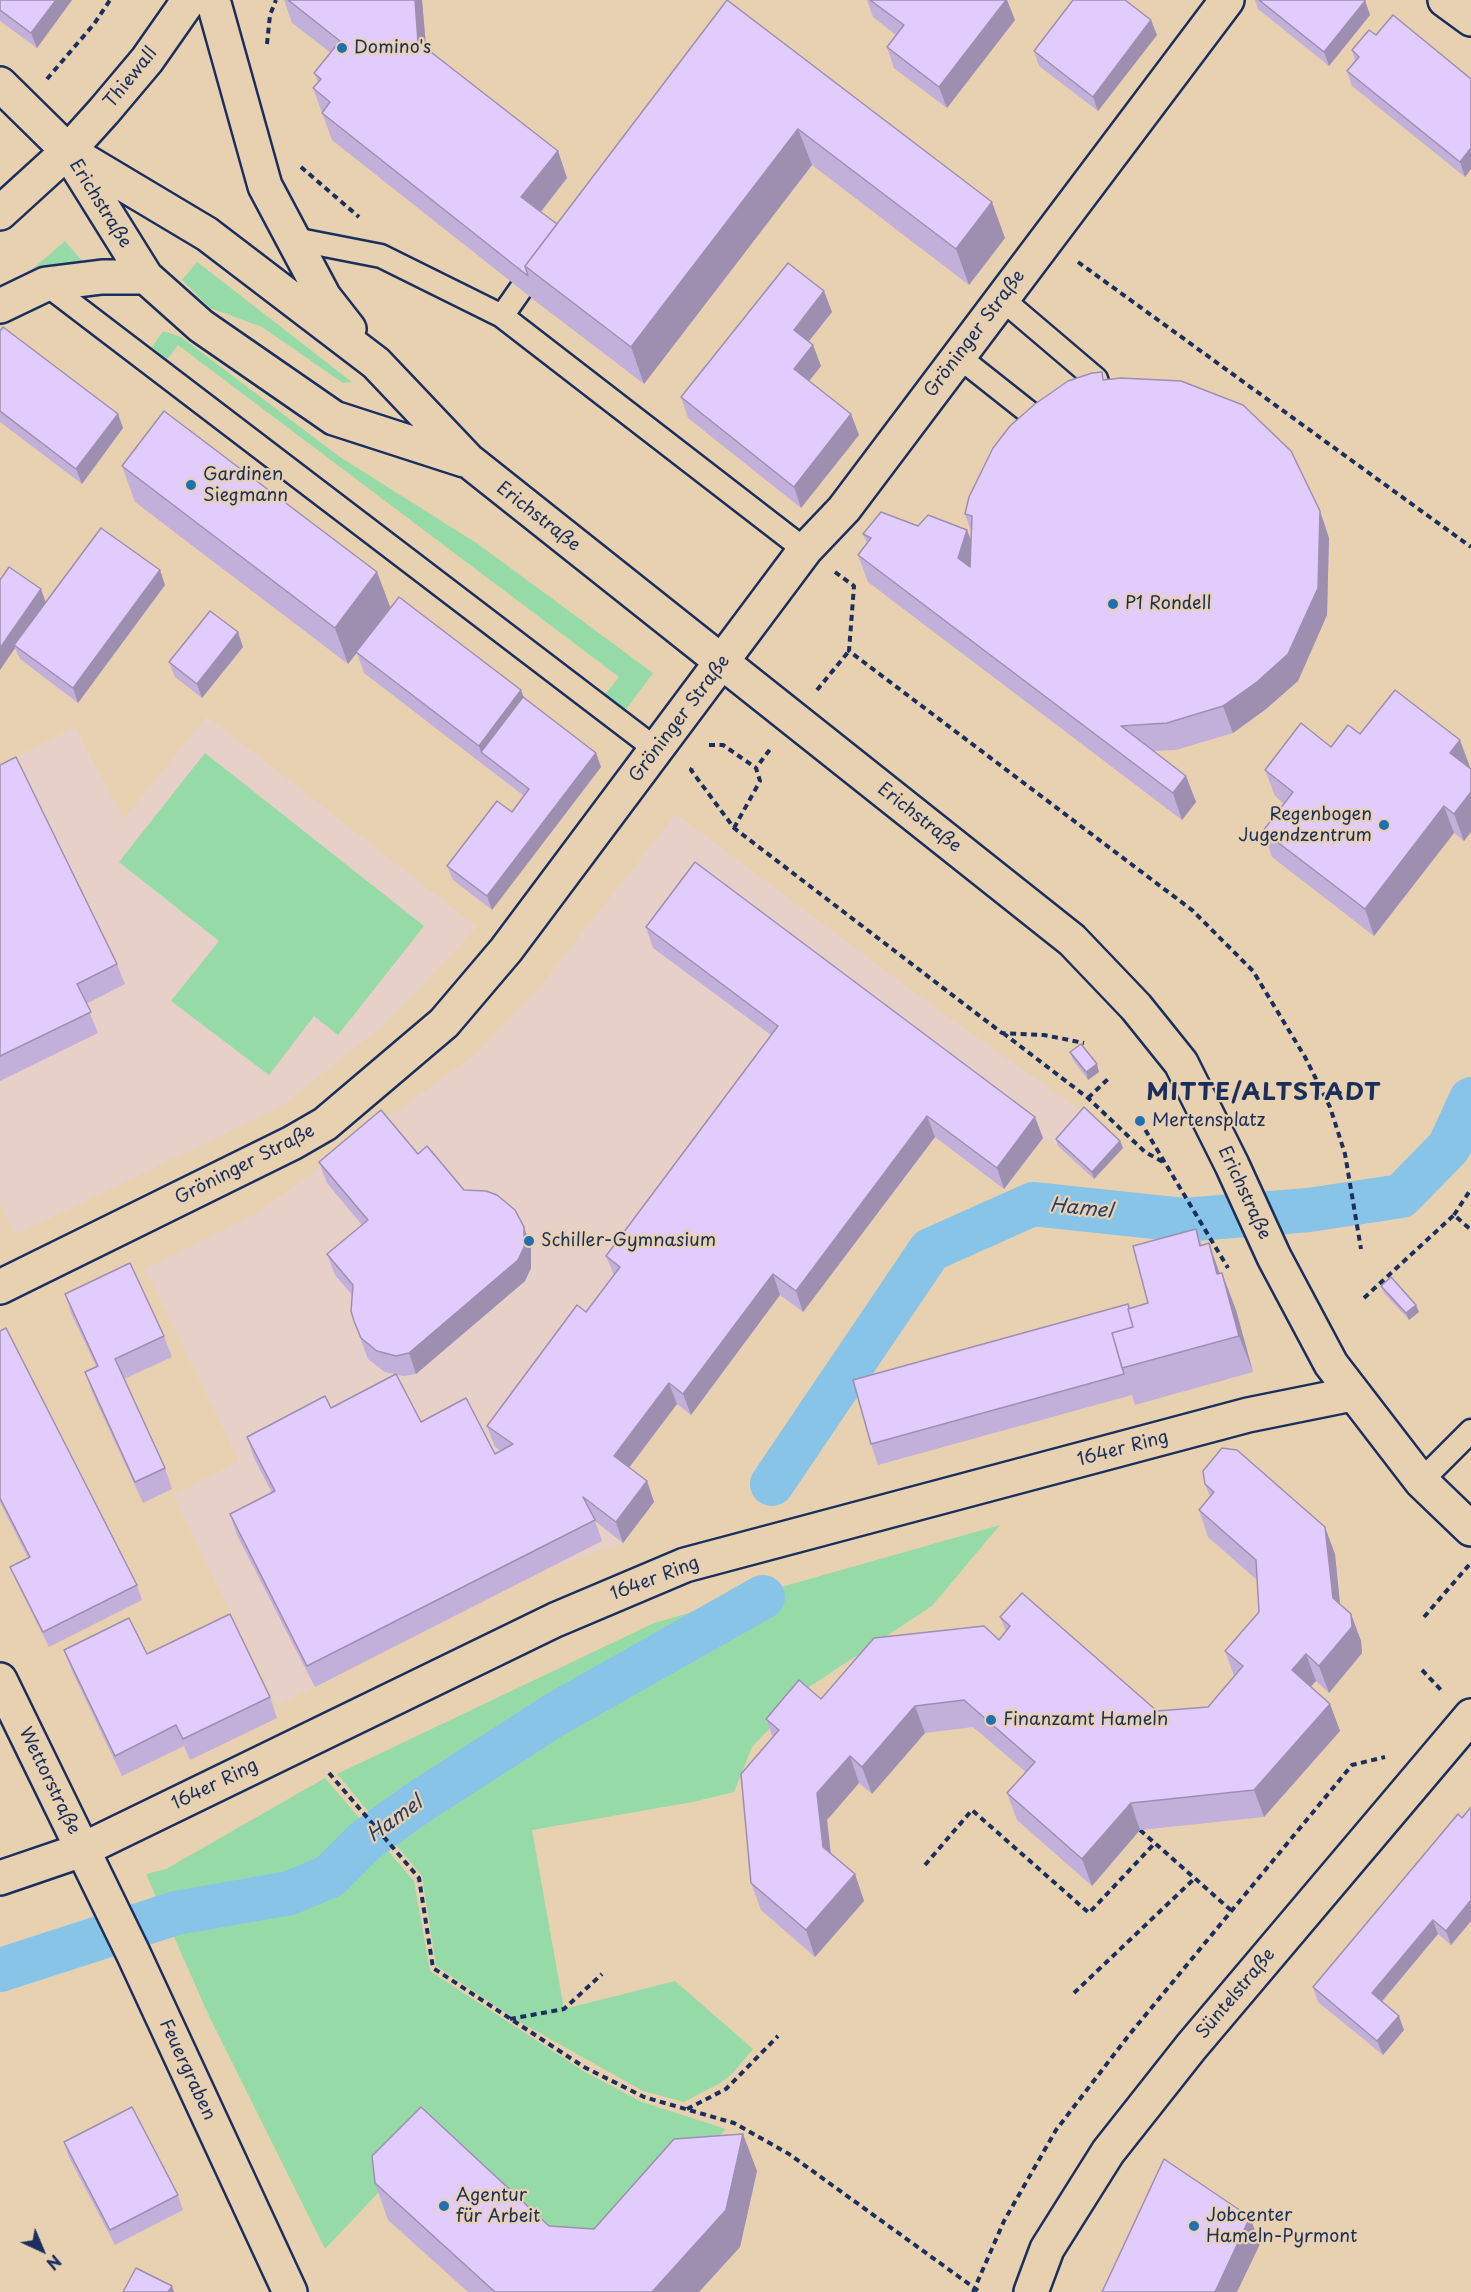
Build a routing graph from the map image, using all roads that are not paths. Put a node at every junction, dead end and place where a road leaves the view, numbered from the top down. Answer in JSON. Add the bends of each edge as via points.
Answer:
{"nodes":[{"id":1,"x":189,"y":0,"type":"edge"},
{"id":2,"x":213,"y":0,"type":"edge"},
{"id":3,"x":1227,"y":0,"type":"edge"},
{"id":4,"x":1445,"y":0,"type":"edge"},
{"id":5,"x":1471,"y":19,"type":"edge"},
{"id":6,"x":11,"y":95,"type":"edge"},
{"id":7,"x":68,"y":151,"type":"junction"},
{"id":8,"x":0,"y":213,"type":"edge"},
{"id":9,"x":294,"y":239,"type":"junction"},
{"id":10,"x":547,"y":252,"type":"edge"},
{"id":11,"x":146,"y":277,"type":"junction"},
{"id":12,"x":46,"y":284,"type":"junction"},
{"id":13,"x":1002,"y":298,"type":"junction"},
{"id":14,"x":0,"y":306,"type":"edge"},
{"id":15,"x":502,"y":316,"type":"junction"},
{"id":16,"x":958,"y":357,"type":"junction"},
{"id":17,"x":376,"y":363,"type":"junction"},
{"id":18,"x":1102,"y":399,"type":"edge"},
{"id":19,"x":1044,"y":431,"type":"edge"},
{"id":20,"x":469,"y":461,"type":"junction"},
{"id":21,"x":805,"y":550,"type":"junction"},
{"id":22,"x":722,"y":662,"type":"junction"},
{"id":23,"x":657,"y":750,"type":"junction"},
{"id":24,"x":0,"y":1287,"type":"edge"},
{"id":25,"x":1352,"y":1394,"type":"junction"},
{"id":26,"x":1471,"y":1431,"type":"edge"},
{"id":27,"x":1422,"y":1481,"type":"junction"},
{"id":28,"x":1471,"y":1529,"type":"edge"},
{"id":29,"x":0,"y":1680,"type":"edge"},
{"id":30,"x":1471,"y":1716,"type":"edge"},
{"id":31,"x":82,"y":1850,"type":"junction"},
{"id":32,"x":0,"y":1878,"type":"edge"},
{"id":33,"x":290,"y":2292,"type":"edge"},
{"id":34,"x":1032,"y":2292,"type":"edge"}],
"edges":[{"from":1,"to":7,"type":"main road","name":"Thiewall","via":[[147,60]]},
{"from":2,"to":9,"type":"main road","via":[[265,186]]},
{"from":3,"to":13,"type":"main road","name":"Gröninger Straße"},
{"from":4,"to":5,"type":"main road"},
{"from":6,"to":7,"type":"main road"},
{"from":7,"to":8,"type":"main road","name":"Thiewall"},
{"from":7,"to":11,"type":"main road","name":"Erichstraße"},
{"from":7,"to":17,"type":"main road","name":"Erichstraße","via":[[207,234]]},
{"from":9,"to":15,"type":"lane","via":[[381,256]]},
{"from":9,"to":17,"type":"main road","via":[[324,297]]},
{"from":10,"to":15,"type":"lane"},
{"from":11,"to":12,"type":"main road","via":[[102,277]]},
{"from":11,"to":20,"type":"main road","name":"Erichstraße","via":[[201,326],[334,418]]},
{"from":12,"to":14,"type":"main road"},
{"from":12,"to":23,"type":"lane"},
{"from":13,"to":16,"type":"main road","name":"Gröninger Straße"},
{"from":13,"to":18,"type":"lane","via":[[1096,379]]},
{"from":15,"to":21,"type":"lane"},
{"from":16,"to":19,"type":"lane","via":[[1031,414]]},
{"from":16,"to":21,"type":"main road","name":"Gröninger Straße","via":[[844,509]]},
{"from":17,"to":20,"type":"main road","name":"Erichstraße"},
{"from":20,"to":22,"type":"main road","name":"Erichstraße"},
{"from":21,"to":22,"type":"main road","name":"Gröninger Straße"},
{"from":22,"to":23,"type":"main road","name":"Gröninger Straße"},
{"from":22,"to":25,"type":"main road","name":"Erichstraße","via":[[1072,940],[1136,1007],[1181,1063],[1274,1257],[1330,1364]]},
{"from":23,"to":24,"type":"main road","name":"Gröninger Straße","via":[[506,950],[444,1023],[363,1094],[325,1124],[292,1143]]},
{"from":25,"to":27,"type":"main road"},
{"from":25,"to":31,"type":"main road","name":"164er Ring","via":[[1248,1415],[685,1565],[555,1620]]},
{"from":26,"to":27,"type":"lane"},
{"from":27,"to":28,"type":"main road"},
{"from":29,"to":31,"type":"main road","name":"Wettorstraße"},
{"from":30,"to":34,"type":"main road","name":"Süntelstraße","via":[[1108,2152],[1047,2249]]},
{"from":31,"to":32,"type":"main road","name":"164er Ring"},
{"from":31,"to":33,"type":"main road","name":"Feuergraben"}]}
